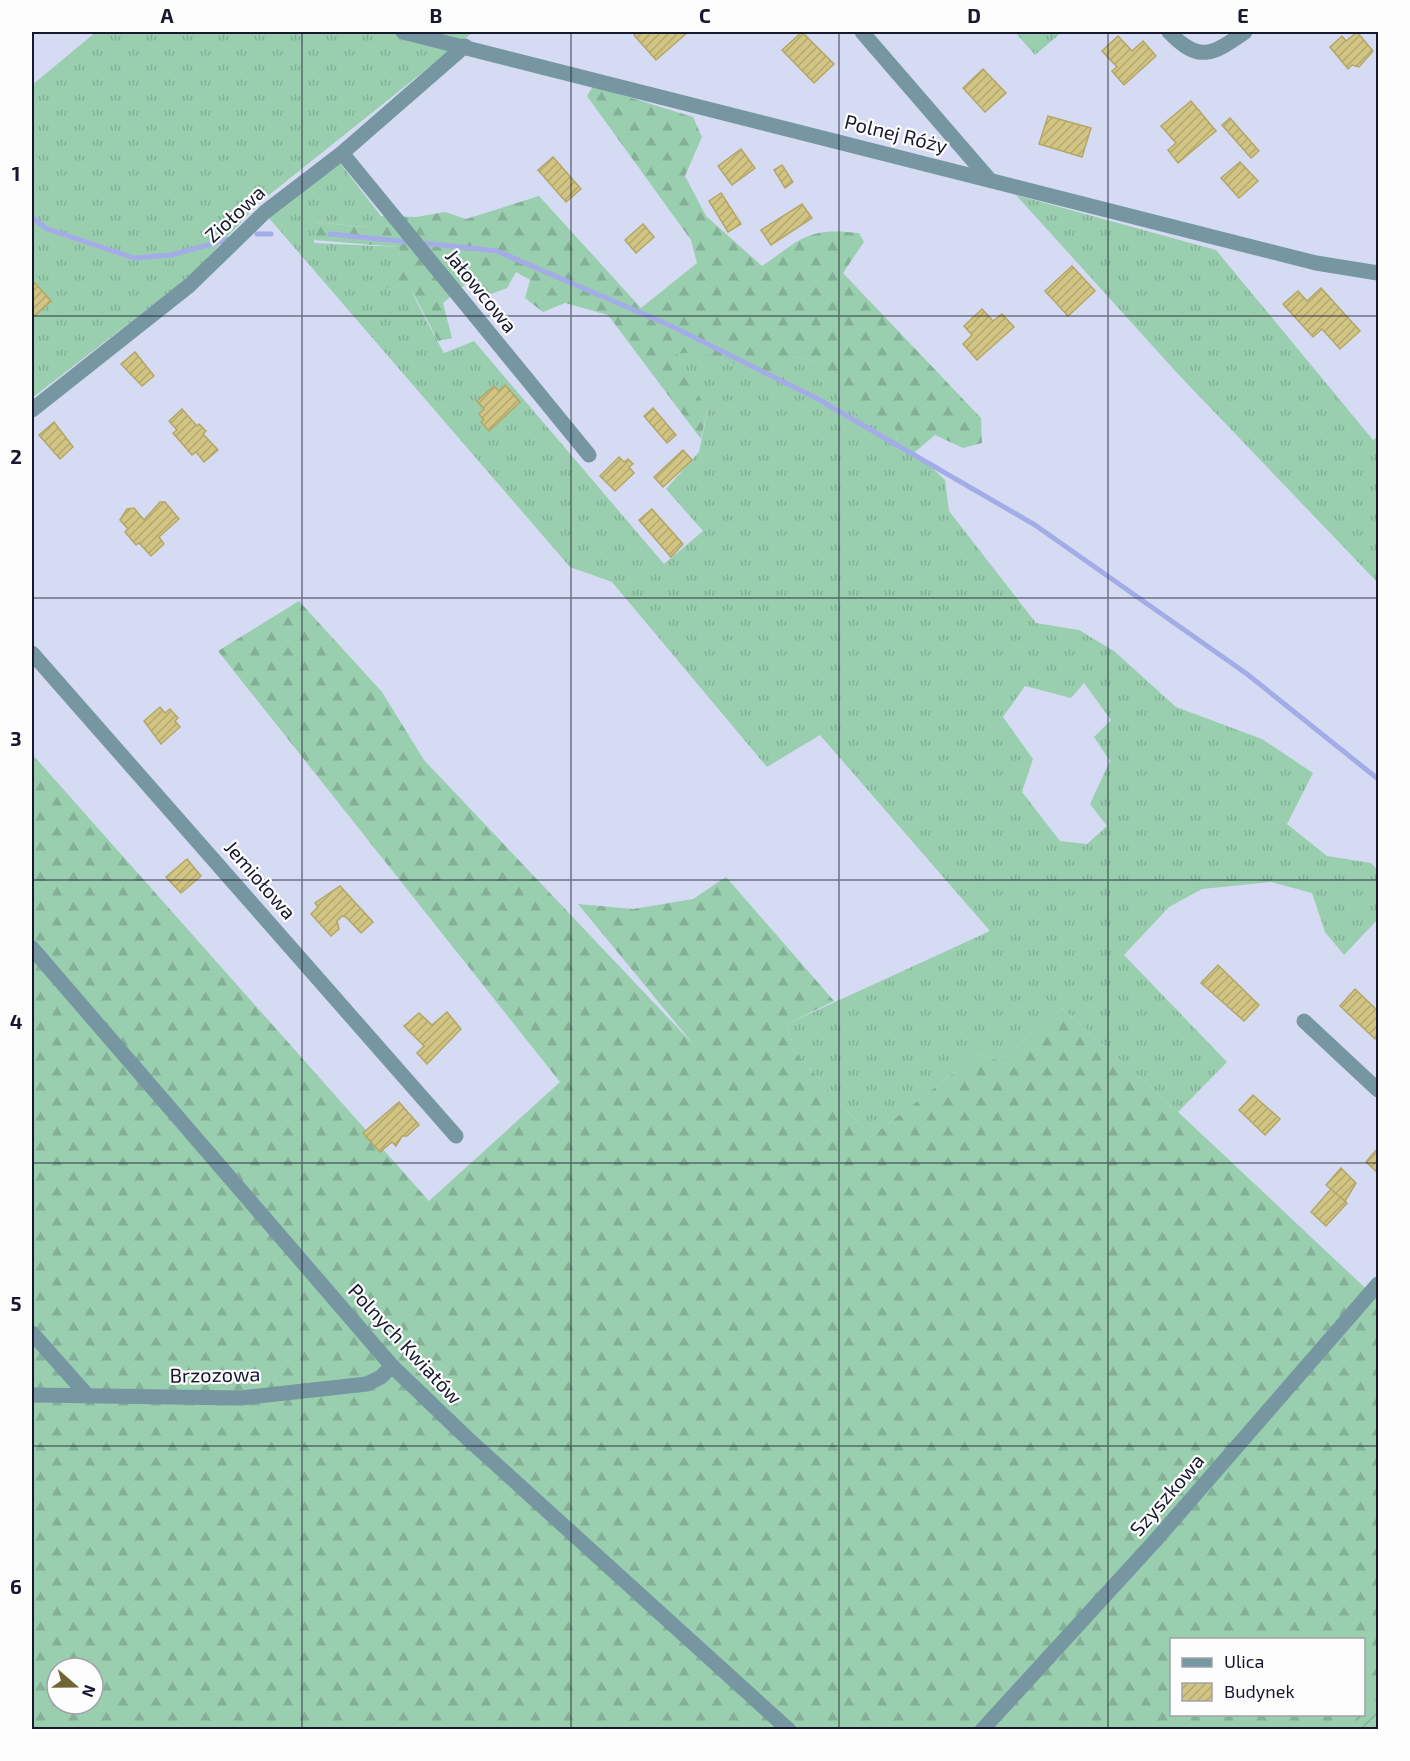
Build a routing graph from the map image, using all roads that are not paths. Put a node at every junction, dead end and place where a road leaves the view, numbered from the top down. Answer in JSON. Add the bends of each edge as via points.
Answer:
{"nodes":[{"id":1,"x":403,"y":32,"type":"edge"},
{"id":2,"x":862,"y":32,"type":"edge"},
{"id":3,"x":1168,"y":32,"type":"edge"},
{"id":4,"x":1245,"y":32,"type":"edge"},
{"id":5,"x":465,"y":46,"type":"junction"},
{"id":6,"x":342,"y":153,"type":"junction"},
{"id":7,"x":988,"y":179,"type":"junction"},
{"id":8,"x":1378,"y":273,"type":"edge"},
{"id":9,"x":32,"y":410,"type":"edge"},
{"id":10,"x":589,"y":455,"type":"dead end"},
{"id":11,"x":32,"y":653,"type":"edge"},
{"id":12,"x":32,"y":948,"type":"edge"},
{"id":13,"x":1304,"y":1021,"type":"dead end"},
{"id":14,"x":1378,"y":1090,"type":"edge"},
{"id":15,"x":456,"y":1136,"type":"dead end"},
{"id":16,"x":1378,"y":1284,"type":"edge"},
{"id":17,"x":32,"y":1333,"type":"edge"},
{"id":18,"x":392,"y":1366,"type":"junction"},
{"id":19,"x":32,"y":1395,"type":"edge"},
{"id":20,"x":88,"y":1396,"type":"junction"},
{"id":21,"x":789,"y":1730,"type":"edge"},
{"id":22,"x":982,"y":1730,"type":"edge"}],
"edges":[{"from":1,"to":5,"type":"street","name":"Polnej Róży"},
{"from":2,"to":7,"type":"street"},
{"from":3,"to":4,"type":"street","via":[[1184,48],[1200,54],[1221,48]]},
{"from":5,"to":6,"type":"street","name":"Ziołowa"},
{"from":5,"to":7,"type":"street","name":"Polnej Róży"},
{"from":6,"to":9,"type":"street","name":"Ziołowa","via":[[265,212],[190,285]]},
{"from":6,"to":10,"type":"street","name":"Jałowcowa"},
{"from":7,"to":8,"type":"street","name":"Polnej Róży","via":[[1316,264]]},
{"from":11,"to":15,"type":"street","name":"Jemiołowa"},
{"from":12,"to":18,"type":"street","name":"Polnych Kwiatów"},
{"from":13,"to":14,"type":"street"},
{"from":16,"to":22,"type":"street","name":"Szyszkowa","via":[[1154,1542]]},
{"from":17,"to":20,"type":"street"},
{"from":18,"to":20,"type":"street","name":"Brzozowa","via":[[368,1384],[241,1398]]},
{"from":18,"to":21,"type":"street","name":"Polnych Kwiatów"},
{"from":19,"to":20,"type":"street","name":"Brzozowa"}]}
